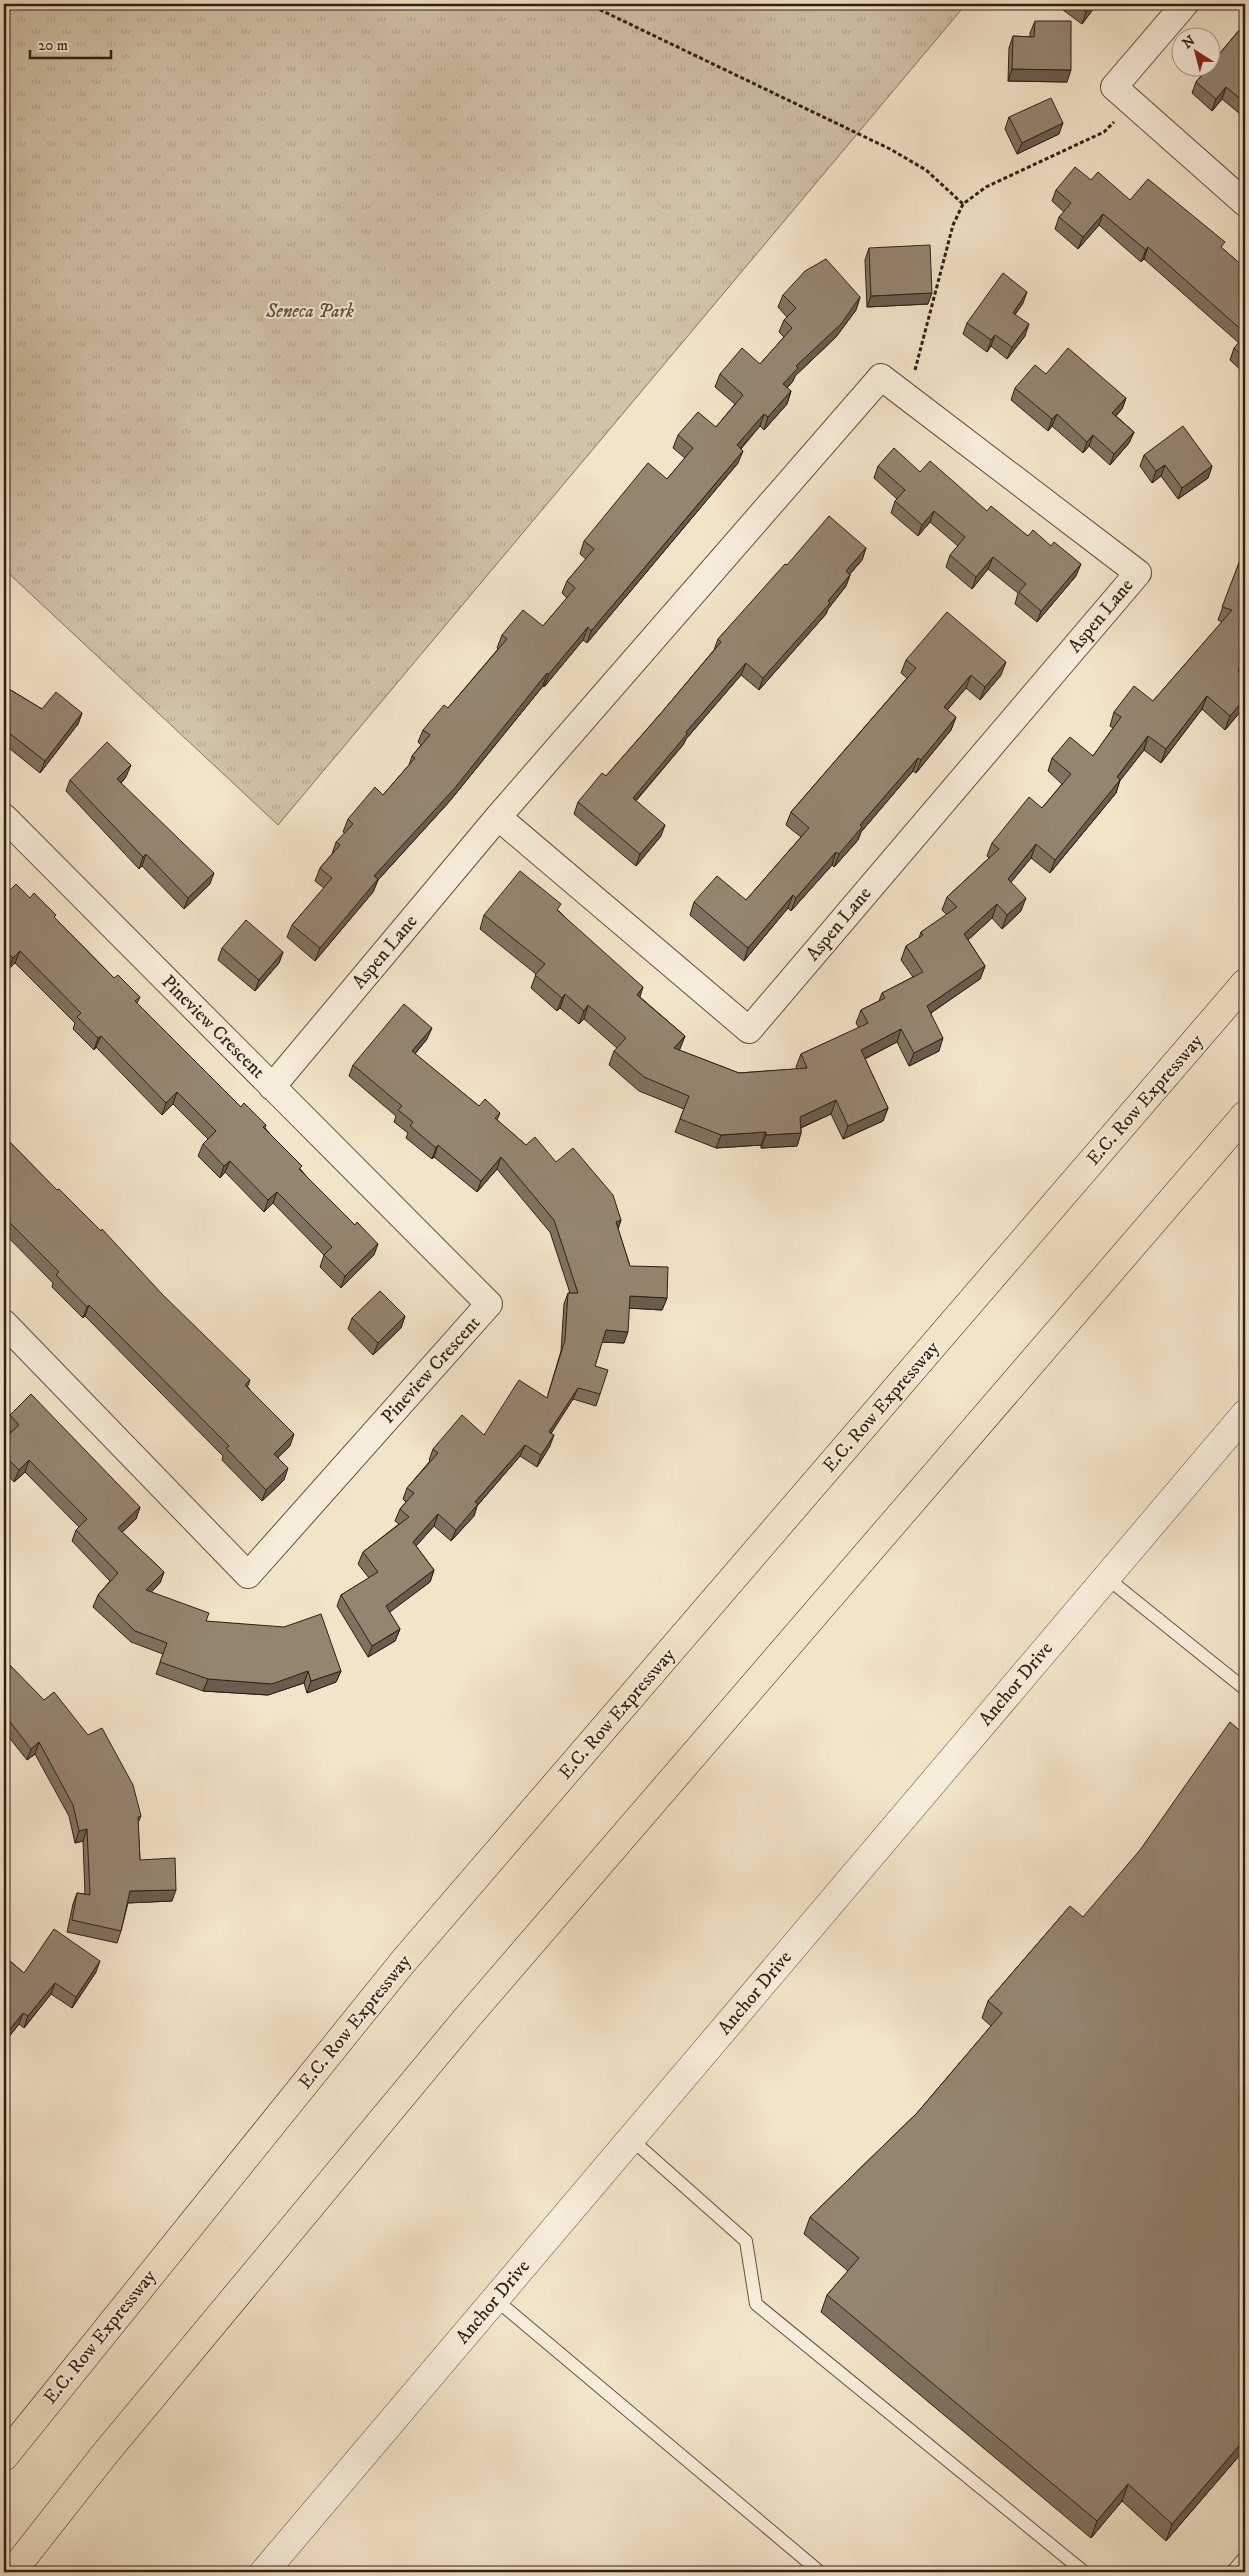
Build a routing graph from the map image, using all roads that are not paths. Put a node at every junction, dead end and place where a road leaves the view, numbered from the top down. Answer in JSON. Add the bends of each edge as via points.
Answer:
{"nodes":[{"id":1,"x":1185,"y":4,"type":"edge"},
{"id":2,"x":1245,"y":203,"type":"edge"},
{"id":3,"x":4,"y":817,"type":"edge"},
{"id":4,"x":498,"y":817,"type":"junction"},
{"id":5,"x":1245,"y":983,"type":"edge"},
{"id":6,"x":272,"y":1087,"type":"junction"},
{"id":7,"x":1245,"y":1115,"type":"edge"},
{"id":8,"x":5,"y":1328,"type":"edge"},
{"id":9,"x":1245,"y":1414,"type":"edge"},
{"id":10,"x":1107,"y":1578,"type":"junction"},
{"id":11,"x":1245,"y":1689,"type":"edge"},
{"id":12,"x":631,"y":2139,"type":"junction"},
{"id":13,"x":495,"y":2299,"type":"junction"},
{"id":14,"x":4,"y":2457,"type":"edge"},
{"id":15,"x":1245,"y":2557,"type":"edge"},
{"id":16,"x":12,"y":2572,"type":"edge"},
{"id":17,"x":264,"y":2572,"type":"edge"},
{"id":18,"x":820,"y":2572,"type":"edge"},
{"id":19,"x":1084,"y":2572,"type":"edge"},
{"id":20,"x":1232,"y":2572,"type":"edge"}],
"edges":[{"from":1,"to":2,"type":"street","via":[[1114,87]]},
{"from":3,"to":6,"type":"street","name":"Pineview Crescent"},
{"from":4,"to":4,"type":"street","name":"Aspen Lane","via":[[749,1030],[1138,573],[881,377]]},
{"from":4,"to":6,"type":"street","name":"Aspen Lane"},
{"from":5,"to":14,"type":"highway","name":"E.C. Row Expressway","via":[[402,1963]]},
{"from":6,"to":8,"type":"street","name":"Pineview Crescent","via":[[489,1304],[248,1576]]},
{"from":7,"to":16,"type":"highway","via":[[466,2019],[104,2455]]},
{"from":9,"to":10,"type":"street","name":"Anchor Drive"},
{"from":10,"to":11,"type":"lane"},
{"from":10,"to":12,"type":"street","name":"Anchor Drive"},
{"from":12,"to":13,"type":"street","name":"Anchor Drive"},
{"from":12,"to":19,"type":"lane","via":[[746,2241],[756,2304]]},
{"from":13,"to":17,"type":"street","name":"Anchor Drive"},
{"from":13,"to":18,"type":"lane"},
{"from":15,"to":20,"type":"lane"}]}
